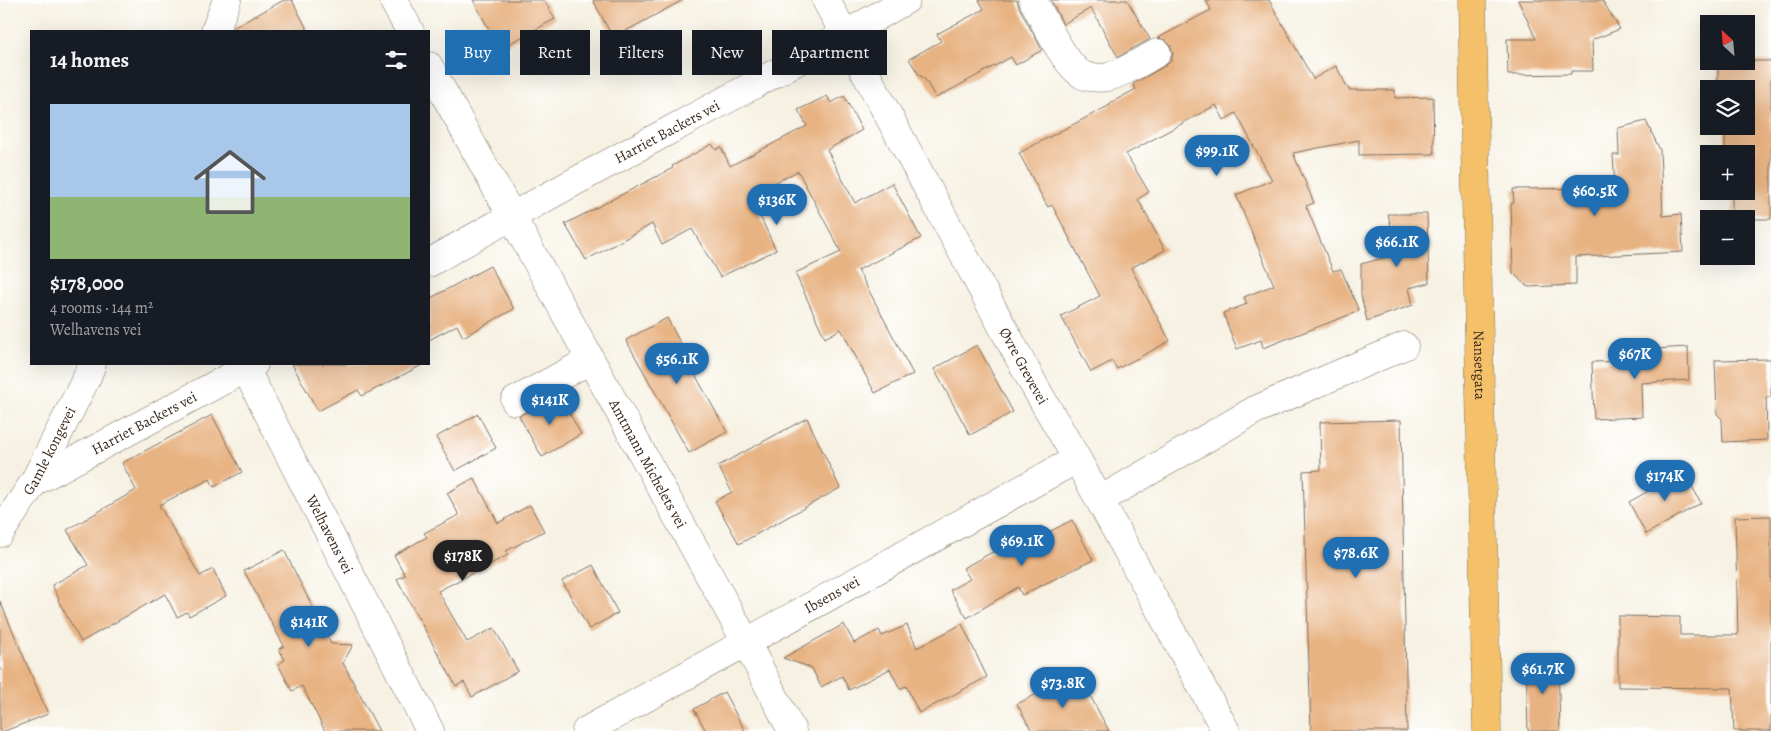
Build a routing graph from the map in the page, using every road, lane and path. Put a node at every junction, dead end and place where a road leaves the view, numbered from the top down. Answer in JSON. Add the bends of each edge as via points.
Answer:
{"nodes":[{"id":1,"x":227,"y":0,"type":"edge"},
{"id":2,"x":393,"y":0,"type":"edge"},
{"id":3,"x":826,"y":0,"type":"edge"},
{"id":4,"x":906,"y":0,"type":"edge"},
{"id":5,"x":1033,"y":0,"type":"edge"},
{"id":6,"x":1472,"y":0,"type":"edge"},
{"id":7,"x":215,"y":30,"type":"edge"},
{"id":8,"x":409,"y":30,"type":"edge"},
{"id":9,"x":842,"y":30,"type":"edge"},
{"id":10,"x":855,"y":30,"type":"edge"},
{"id":11,"x":1157,"y":53,"type":"dead end"},
{"id":12,"x":430,"y":68,"type":"edge"},
{"id":13,"x":773,"y":75,"type":"edge"},
{"id":14,"x":866,"y":75,"type":"edge"},
{"id":15,"x":511,"y":217,"type":"junction"},
{"id":16,"x":430,"y":262,"type":"edge"},
{"id":17,"x":1404,"y":346,"type":"dead end"},
{"id":18,"x":590,"y":360,"type":"junction"},
{"id":19,"x":92,"y":365,"type":"edge"},
{"id":20,"x":248,"y":365,"type":"edge"},
{"id":21,"x":515,"y":401,"type":"dead end"},
{"id":22,"x":1078,"y":459,"type":"junction"},
{"id":23,"x":34,"y":482,"type":"junction"},
{"id":24,"x":1100,"y":500,"type":"junction"},
{"id":25,"x":0,"y":534,"type":"edge"},
{"id":26,"x":746,"y":642,"type":"junction"},
{"id":27,"x":430,"y":731,"type":"edge"},
{"id":28,"x":586,"y":731,"type":"edge"},
{"id":29,"x":792,"y":731,"type":"edge"},
{"id":30,"x":1226,"y":731,"type":"edge"},
{"id":31,"x":1487,"y":731,"type":"edge"}],
"edges":[{"from":1,"to":7,"type":"street"},
{"from":2,"to":8,"type":"street"},
{"from":3,"to":9,"type":"street","name":"Øvre Grevevei"},
{"from":4,"to":10,"type":"street","name":"Harriet Backers vei"},
{"from":5,"to":11,"type":"street","via":[[1065,57],[1084,76],[1108,77]]},
{"from":6,"to":31,"type":"main road","name":"Nansetgata"},
{"from":12,"to":15,"type":"street","name":"Amtmann Michelets vei"},
{"from":13,"to":15,"type":"street","name":"Harriet Backers vei"},
{"from":14,"to":22,"type":"street","name":"Øvre Grevevei","via":[[1030,379]]},
{"from":15,"to":16,"type":"street","name":"Harriet Backers vei"},
{"from":15,"to":18,"type":"street","name":"Amtmann Michelets vei"},
{"from":17,"to":24,"type":"street","via":[[1254,410]]},
{"from":18,"to":21,"type":"street"},
{"from":18,"to":26,"type":"street","name":"Amtmann Michelets vei"},
{"from":19,"to":23,"type":"street","name":"Gamle kongevei"},
{"from":20,"to":23,"type":"street","name":"Harriet Backers vei"},
{"from":20,"to":27,"type":"street","name":"Welhavens vei"},
{"from":22,"to":24,"type":"street","name":"Øvre Grevevei"},
{"from":22,"to":26,"type":"street","name":"Ibsens vei"},
{"from":23,"to":25,"type":"street","name":"Gamle kongevei"},
{"from":24,"to":30,"type":"street","name":"Øvre Grevevei"},
{"from":26,"to":28,"type":"street","name":"Ibsens vei"},
{"from":26,"to":29,"type":"street","name":"Amtmann Michelets vei"}]}
